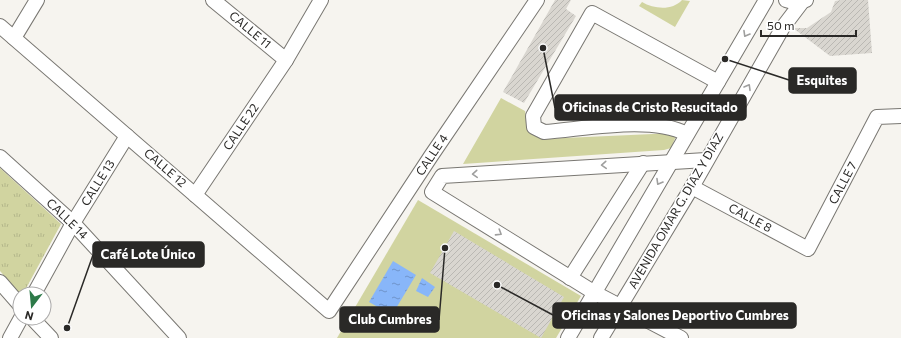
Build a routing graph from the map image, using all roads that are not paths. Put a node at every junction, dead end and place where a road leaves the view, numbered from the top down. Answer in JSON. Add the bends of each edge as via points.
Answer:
{"nodes":[{"id":1,"x":37,"y":0,"type":"edge"},
{"id":2,"x":213,"y":0,"type":"edge"},
{"id":3,"x":321,"y":0,"type":"edge"},
{"id":4,"x":537,"y":0,"type":"edge"},
{"id":5,"x":766,"y":0,"type":"edge"},
{"id":6,"x":786,"y":0,"type":"edge"},
{"id":7,"x":804,"y":1,"type":"edge"},
{"id":8,"x":0,"y":26,"type":"edge"},
{"id":9,"x":14,"y":38,"type":"junction"},
{"id":10,"x":286,"y":60,"type":"junction"},
{"id":11,"x":718,"y":82,"type":"junction"},
{"id":12,"x":901,"y":116,"type":"edge"},
{"id":13,"x":681,"y":131,"type":"junction"},
{"id":14,"x":128,"y":136,"type":"junction"},
{"id":15,"x":0,"y":157,"type":"edge"},
{"id":16,"x":706,"y":160,"type":"junction"},
{"id":17,"x":671,"y":161,"type":"junction"},
{"id":18,"x":643,"y":163,"type":"junction"},
{"id":19,"x":692,"y":187,"type":"junction"},
{"id":20,"x":195,"y":195,"type":"junction"},
{"id":21,"x":73,"y":223,"type":"junction"},
{"id":22,"x":808,"y":250,"type":"joint"},
{"id":23,"x":570,"y":278,"type":"junction"},
{"id":24,"x":0,"y":282,"type":"edge"},
{"id":25,"x":38,"y":286,"type":"edge"},
{"id":26,"x":594,"y":293,"type":"junction"},
{"id":27,"x":12,"y":295,"type":"edge"},
{"id":28,"x":622,"y":306,"type":"junction"},
{"id":29,"x":329,"y":311,"type":"joint"},
{"id":30,"x":17,"y":326,"type":"edge"},
{"id":31,"x":40,"y":326,"type":"edge"},
{"id":32,"x":10,"y":338,"type":"edge"},
{"id":33,"x":51,"y":338,"type":"edge"},
{"id":34,"x":178,"y":338,"type":"edge"},
{"id":35,"x":568,"y":338,"type":"edge"},
{"id":36,"x":601,"y":338,"type":"edge"},
{"id":37,"x":681,"y":338,"type":"edge"}],
"edges":[{"from":1,"to":9,"type":"street"},
{"from":2,"to":10,"type":"street","name":"CALLE 11"},
{"from":3,"to":10,"type":"street","name":"CALLE 22"},
{"from":4,"to":29,"type":"street","name":"CALLE 4"},
{"from":5,"to":11,"type":"street","one_way":true},
{"from":6,"to":7,"type":"street"},
{"from":16,"to":7,"type":"street","name":"AVENIDA OMAR G. DIAZ Y DIAZ","one_way":true,"via":[[783,27]]},
{"from":8,"to":9,"type":"street","name":"CALLE 12"},
{"from":9,"to":14,"type":"street","name":"CALLE 12"},
{"from":10,"to":20,"type":"street","name":"CALLE 22"},
{"from":11,"to":13,"type":"street"},
{"from":11,"to":13,"type":"street","via":[[592,13],[532,116],[534,127],[544,132],[642,124]]},
{"from":12,"to":22,"type":"street","name":"CALLE 7","via":[[878,118]]},
{"from":13,"to":17,"type":"street"},
{"from":14,"to":20,"type":"street","name":"CALLE 12"},
{"from":14,"to":21,"type":"street","name":"CALLE 13"},
{"from":15,"to":21,"type":"street","name":"CALLE 14"},
{"from":16,"to":17,"type":"street"},
{"from":16,"to":19,"type":"street","name":"AVENIDA OMAR G. DIAZ Y DIAZ"},
{"from":17,"to":18,"type":"street"},
{"from":17,"to":26,"type":"street","one_way":true},
{"from":18,"to":23,"type":"street"},
{"from":18,"to":23,"type":"street","one_way":true,"via":[[442,176],[432,192]]},
{"from":19,"to":22,"type":"street","name":"CALLE 8"},
{"from":19,"to":28,"type":"street","name":"AVENIDA OMAR G. DIAZ Y DIAZ"},
{"from":20,"to":29,"type":"street","name":"CALLE 12"},
{"from":21,"to":25,"type":"street","name":"CALLE 13"},
{"from":21,"to":34,"type":"street","name":"CALLE 14"},
{"from":23,"to":26,"type":"street"},
{"from":24,"to":27,"type":"street"},
{"from":26,"to":28,"type":"street"},
{"from":26,"to":35,"type":"street"},
{"from":28,"to":36,"type":"street","name":"AVENIDA OMAR G. DIAZ Y DIAZ"},
{"from":28,"to":37,"type":"street"},
{"from":30,"to":32,"type":"street"},
{"from":31,"to":33,"type":"street"}]}
